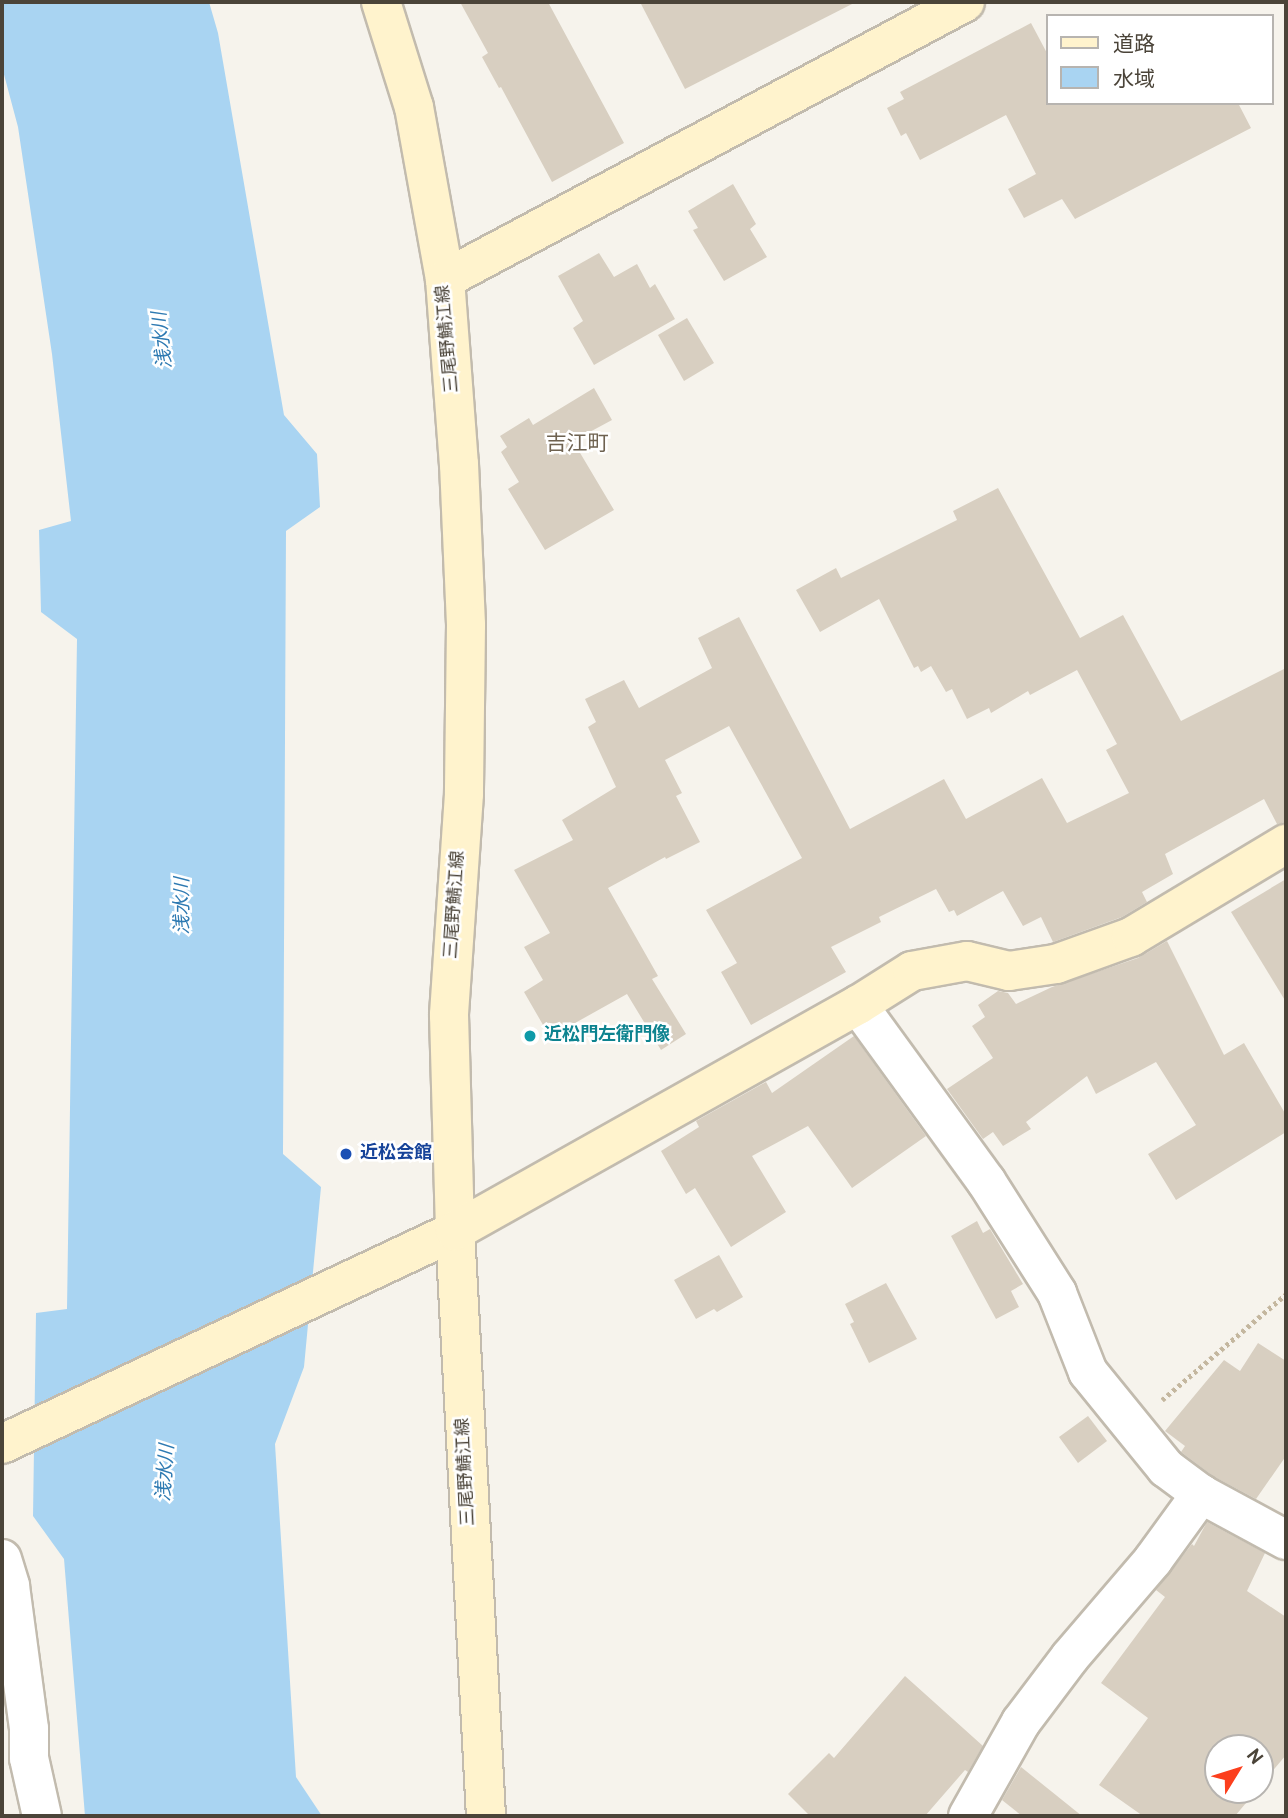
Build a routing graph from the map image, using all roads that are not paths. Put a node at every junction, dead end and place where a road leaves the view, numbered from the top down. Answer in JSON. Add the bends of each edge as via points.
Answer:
{"nodes":[{"id":1,"x":381,"y":2,"type":"edge"},
{"id":2,"x":965,"y":2,"type":"edge"},
{"id":3,"x":444,"y":279,"type":"junction"},
{"id":4,"x":1286,"y":844,"type":"edge"},
{"id":5,"x":858,"y":1005,"type":"junction"},
{"id":6,"x":455,"y":1231,"type":"junction"},
{"id":7,"x":2,"y":1444,"type":"edge"},
{"id":8,"x":1201,"y":1494,"type":"junction"},
{"id":9,"x":1286,"y":1540,"type":"edge"},
{"id":10,"x":2,"y":1559,"type":"edge"},
{"id":11,"x":42,"y":1816,"type":"edge"},
{"id":12,"x":485,"y":1816,"type":"edge"},
{"id":13,"x":968,"y":1816,"type":"edge"}],
"edges":[{"from":1,"to":3,"type":"street","name":"三尾野鯖江線","via":[[414,107]]},
{"from":2,"to":3,"type":"street"},
{"from":3,"to":6,"type":"street","name":"三尾野鯖江線","via":[[466,625],[464,794],[449,1015]]},
{"from":4,"to":5,"type":"street","via":[[1131,937],[1056,964],[1009,971],[967,961],[912,971]]},
{"from":5,"to":6,"type":"street"},
{"from":5,"to":8,"type":"street","via":[[986,1181],[1056,1293],[1088,1372],[1166,1468]]},
{"from":6,"to":7,"type":"street"},
{"from":6,"to":12,"type":"street","name":"三尾野鯖江線"},
{"from":8,"to":9,"type":"street"},
{"from":8,"to":13,"type":"street","via":[[1021,1723]]},
{"from":10,"to":11,"type":"street","via":[[29,1729],[29,1758]]}]}
